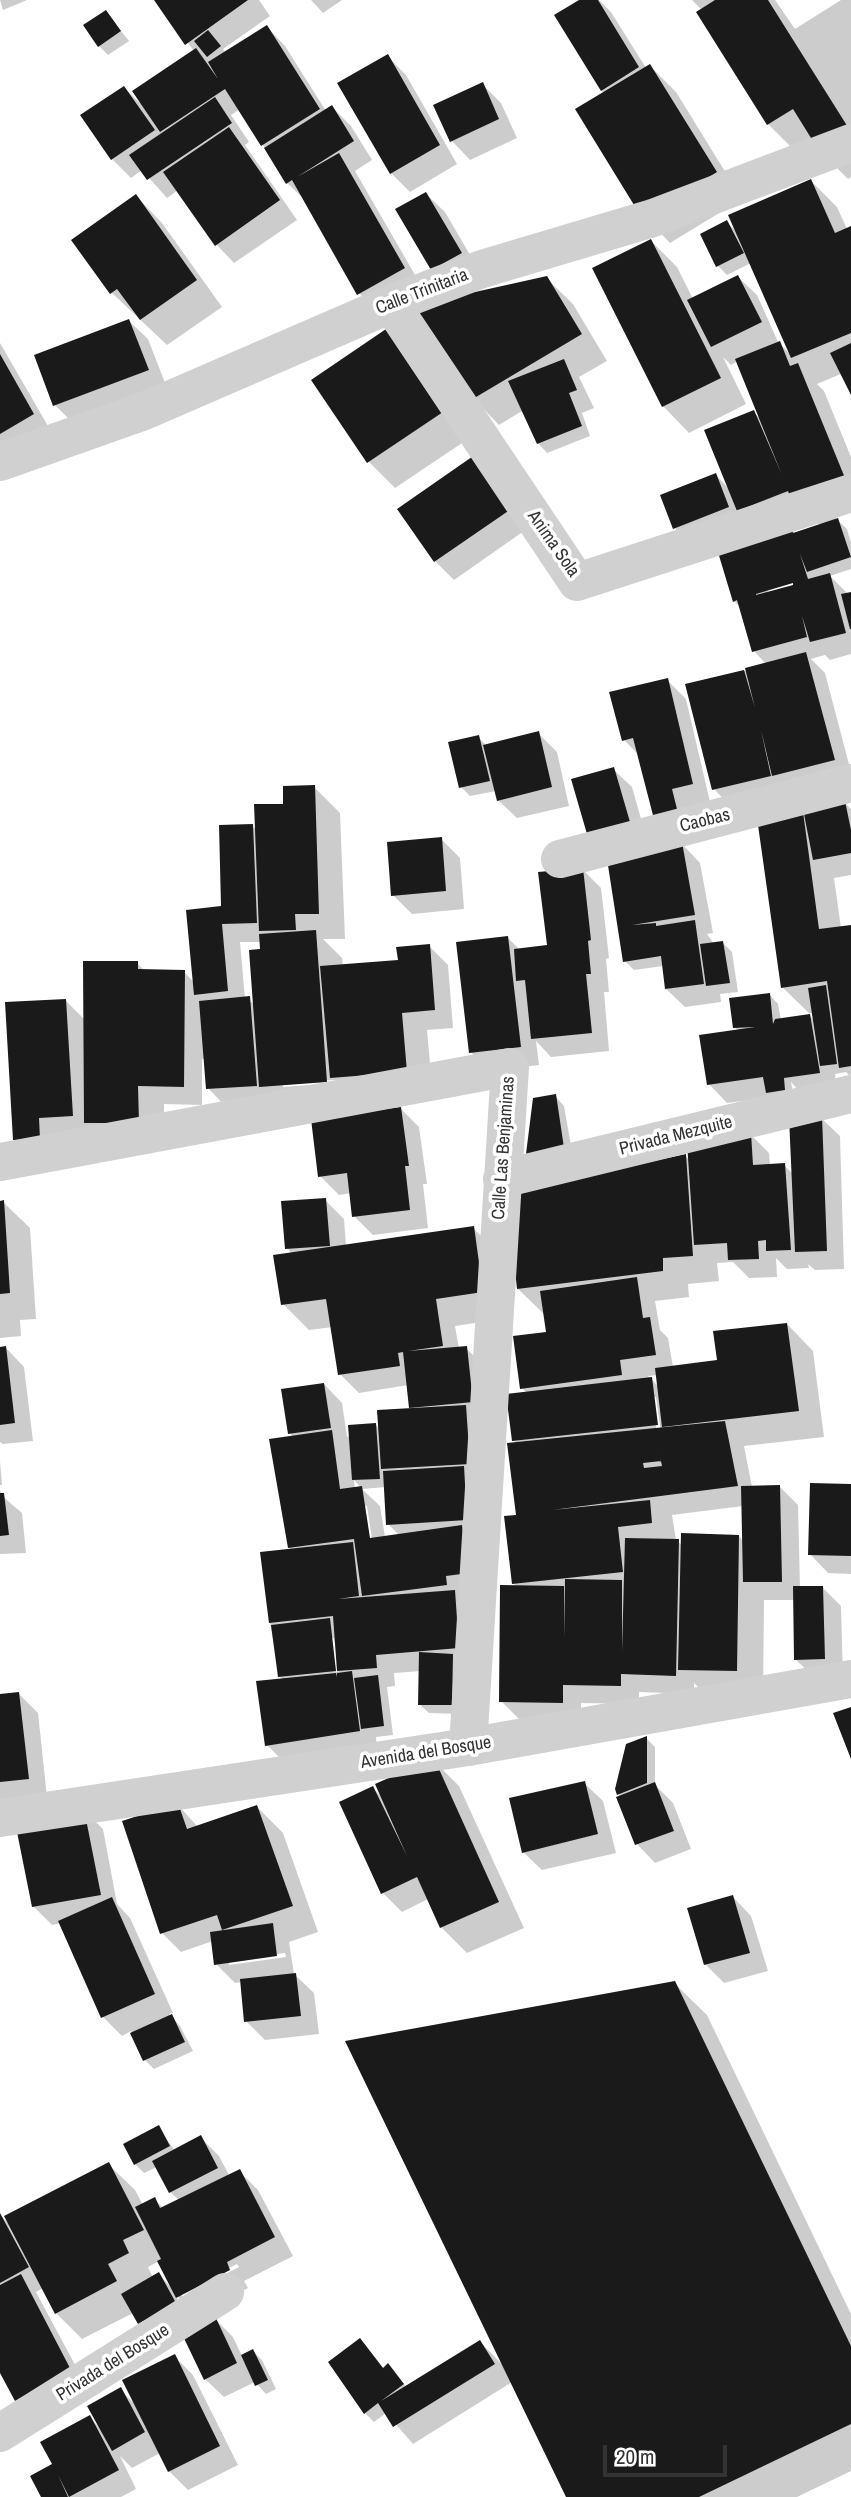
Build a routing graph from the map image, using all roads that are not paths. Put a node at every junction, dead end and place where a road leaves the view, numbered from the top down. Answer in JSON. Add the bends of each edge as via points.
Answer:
{"nodes":[{"id":1,"x":851,"y":143,"type":"edge"},
{"id":2,"x":390,"y":304,"type":"junction"},
{"id":3,"x":0,"y":462,"type":"edge"},
{"id":4,"x":851,"y":493,"type":"edge"},
{"id":5,"x":851,"y":783,"type":"edge"},
{"id":6,"x":560,"y":859,"type":"dead end"},
{"id":7,"x":851,"y":1094,"type":"edge"},
{"id":8,"x":0,"y":1162,"type":"edge"},
{"id":9,"x":502,"y":1178,"type":"junction"},
{"id":10,"x":851,"y":1679,"type":"edge"},
{"id":11,"x":468,"y":1747,"type":"junction"},
{"id":12,"x":0,"y":1818,"type":"edge"},
{"id":13,"x":225,"y":2292,"type":"dead end"},
{"id":14,"x":0,"y":2434,"type":"edge"}],
"edges":[{"from":1,"to":2,"type":"street","name":"Calle Trinitaria","via":[[653,218],[482,269]]},
{"from":2,"to":3,"type":"street","name":"Calle Trinitaria","via":[[144,411]]},
{"from":2,"to":4,"type":"street","name":"Anima Sola","via":[[577,582]]},
{"from":5,"to":6,"type":"street","name":"Caobas"},
{"from":7,"to":9,"type":"street","name":"Privada Mezquite"},
{"from":8,"to":9,"type":"street","name":"Calle Las Benjaminas","via":[[510,1068]]},
{"from":9,"to":11,"type":"street","name":"Calle Las Benjaminas"},
{"from":10,"to":11,"type":"street","name":"Avenida del Bosque"},
{"from":11,"to":12,"type":"street","name":"Avenida del Bosque"},
{"from":13,"to":14,"type":"street","name":"Privada del Bosque"}]}
